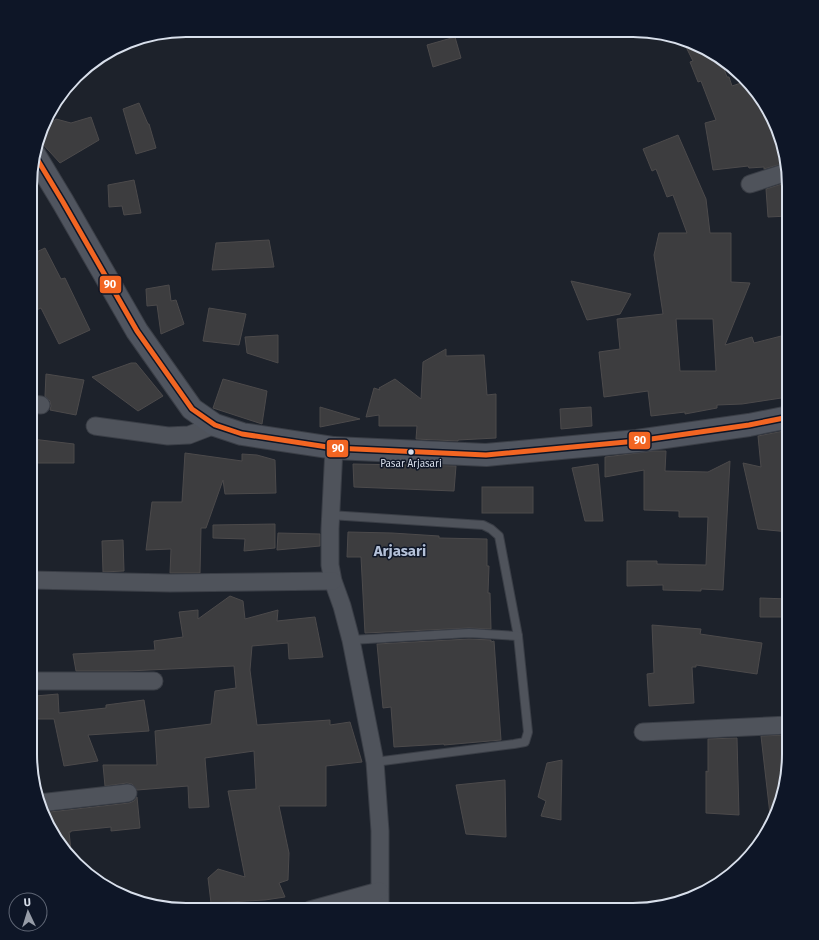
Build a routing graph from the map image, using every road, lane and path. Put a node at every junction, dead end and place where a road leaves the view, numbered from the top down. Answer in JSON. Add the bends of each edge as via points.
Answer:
{"nodes":[{"id":1,"x":39,"y":162,"type":"edge"},
{"id":2,"x":782,"y":174,"type":"edge"},
{"id":3,"x":750,"y":184,"type":"dead end"},
{"id":4,"x":782,"y":418,"type":"edge"},
{"id":5,"x":95,"y":426,"type":"dead end"},
{"id":6,"x":216,"y":426,"type":"junction"},
{"id":7,"x":334,"y":448,"type":"junction"},
{"id":8,"x":330,"y":515,"type":"junction"},
{"id":9,"x":37,"y":580,"type":"edge"},
{"id":10,"x":333,"y":580,"type":"junction"},
{"id":11,"x":518,"y":636,"type":"junction"},
{"id":12,"x":352,"y":640,"type":"junction"},
{"id":13,"x":37,"y":681,"type":"edge"},
{"id":14,"x":154,"y":682,"type":"dead end"},
{"id":15,"x":782,"y":725,"type":"edge"},
{"id":16,"x":643,"y":732,"type":"dead end"},
{"id":17,"x":375,"y":762,"type":"junction"},
{"id":18,"x":128,"y":793,"type":"dead end"},
{"id":19,"x":45,"y":802,"type":"edge"},
{"id":20,"x":379,"y":891,"type":"junction"},
{"id":21,"x":335,"y":903,"type":"edge"},
{"id":22,"x":380,"y":903,"type":"edge"}],
"edges":[{"from":1,"to":6,"type":"street","via":[[137,331],[192,409]]},
{"from":2,"to":3,"type":"street"},
{"from":4,"to":7,"type":"street","via":[[637,441],[486,454]]},
{"from":5,"to":6,"type":"street","via":[[168,436],[189,434]]},
{"from":6,"to":7,"type":"street","via":[[242,434]]},
{"from":7,"to":8,"type":"street"},
{"from":8,"to":10,"type":"street","via":[[330,565]]},
{"from":8,"to":11,"type":"lane","via":[[483,525],[492,529],[499,536]]},
{"from":9,"to":10,"type":"street","via":[[170,583]]},
{"from":10,"to":12,"type":"street"},
{"from":11,"to":12,"type":"lane","via":[[469,633]]},
{"from":11,"to":17,"type":"lane","via":[[528,732],[525,742]]},
{"from":12,"to":17,"type":"street"},
{"from":13,"to":14,"type":"street"},
{"from":15,"to":16,"type":"street"},
{"from":17,"to":20,"type":"street","via":[[380,831]]},
{"from":18,"to":19,"type":"street"},
{"from":20,"to":21,"type":"street"},
{"from":20,"to":22,"type":"street"}]}
